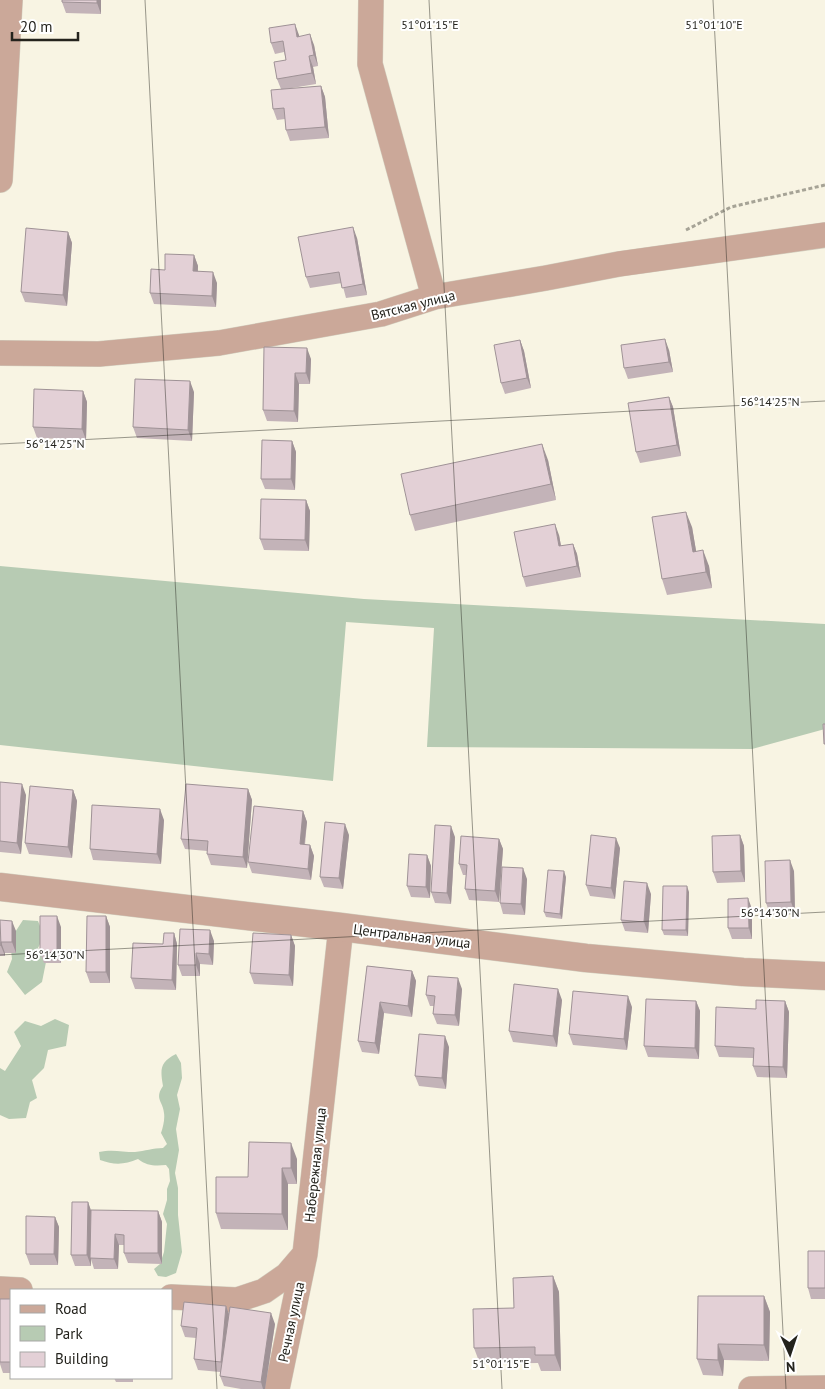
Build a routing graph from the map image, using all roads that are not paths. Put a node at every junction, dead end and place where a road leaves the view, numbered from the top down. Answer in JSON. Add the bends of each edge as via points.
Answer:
{"nodes":[{"id":1,"x":10,"y":0,"type":"edge"},
{"id":2,"x":371,"y":0,"type":"edge"},
{"id":3,"x":0,"y":180,"type":"edge"},
{"id":4,"x":825,"y":235,"type":"edge"},
{"id":5,"x":434,"y":297,"type":"junction"},
{"id":6,"x":0,"y":353,"type":"edge"},
{"id":7,"x":0,"y":887,"type":"edge"},
{"id":8,"x":341,"y":927,"type":"junction"},
{"id":9,"x":825,"y":976,"type":"edge"},
{"id":10,"x":305,"y":1254,"type":"junction"},
{"id":11,"x":172,"y":1297,"type":"edge"},
{"id":12,"x":825,"y":1388,"type":"edge"},
{"id":13,"x":278,"y":1389,"type":"edge"},
{"id":14,"x":751,"y":1389,"type":"edge"}],
"edges":[{"from":1,"to":3,"type":"street"},
{"from":2,"to":5,"type":"street","via":[[370,64]]},
{"from":4,"to":5,"type":"street","name":"Вятская улица","via":[[619,264]]},
{"from":5,"to":6,"type":"street","name":"Вятская улица","via":[[381,314],[219,343],[99,354]]},
{"from":7,"to":8,"type":"street","name":"Центральная улица"},
{"from":8,"to":9,"type":"street","name":"Центральная улица","via":[[586,958]]},
{"from":8,"to":10,"type":"street","name":"Набережная улица"},
{"from":10,"to":11,"type":"street","via":[[287,1275],[264,1290],[237,1300]]},
{"from":10,"to":13,"type":"street","name":"Речная улица"},
{"from":12,"to":14,"type":"street"}]}
